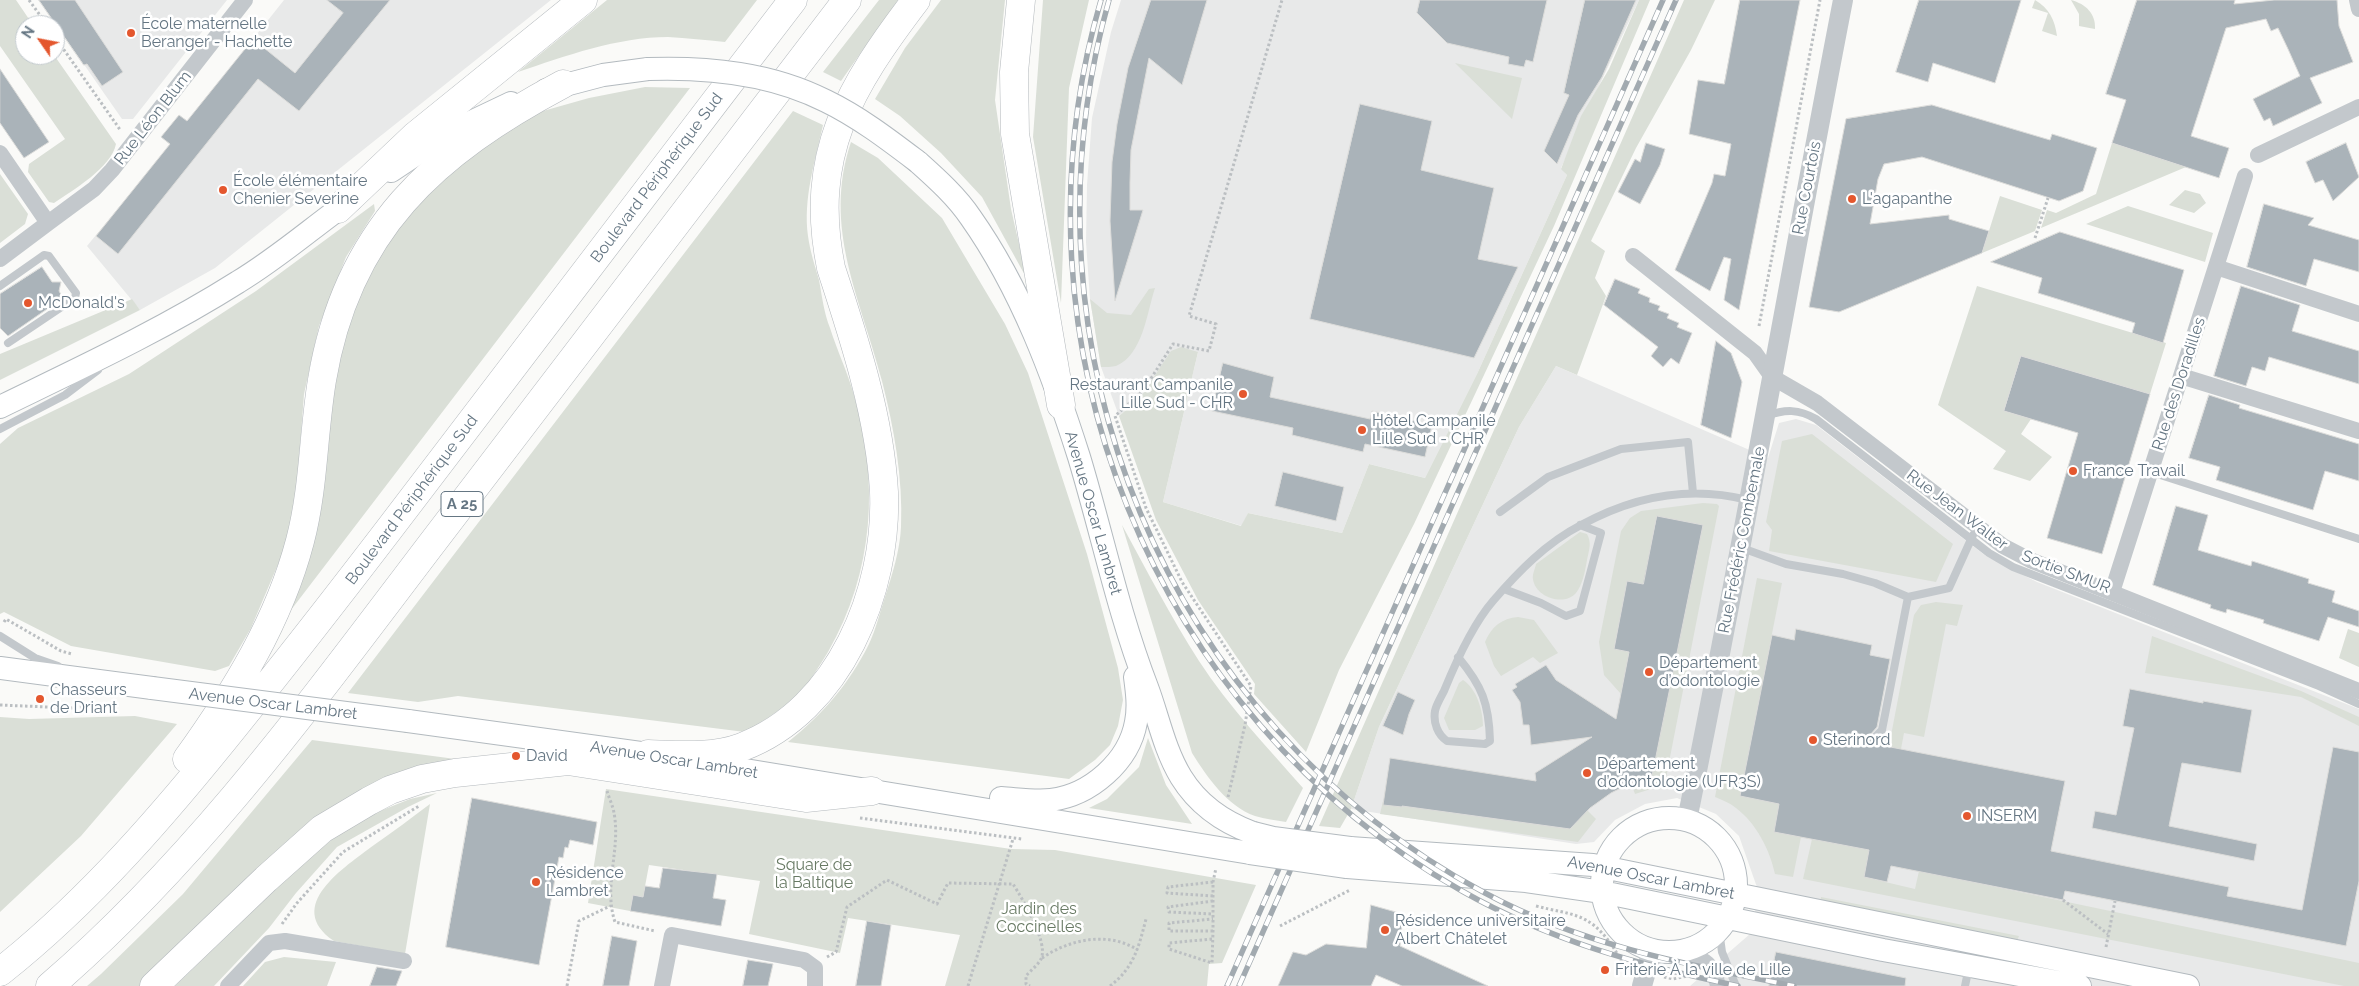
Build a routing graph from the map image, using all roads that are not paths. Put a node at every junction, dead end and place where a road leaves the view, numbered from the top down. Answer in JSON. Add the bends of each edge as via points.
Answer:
{"nodes":[{"id":1,"x":245,"y":0,"type":"edge"},
{"id":2,"x":583,"y":0,"type":"edge"},
{"id":3,"x":793,"y":0,"type":"edge"},
{"id":4,"x":847,"y":0,"type":"edge"},
{"id":5,"x":916,"y":0,"type":"edge"},
{"id":6,"x":1021,"y":0,"type":"edge"},
{"id":7,"x":1843,"y":0,"type":"edge"},
{"id":8,"x":2357,"y":0,"type":"edge"},
{"id":9,"x":2359,"y":9,"type":"edge"},
{"id":10,"x":563,"y":84,"type":"junction"},
{"id":11,"x":2359,"y":107,"type":"edge"},
{"id":12,"x":0,"y":153,"type":"edge"},
{"id":13,"x":2258,"y":155,"type":"dead end"},
{"id":14,"x":2245,"y":176,"type":"dead end"},
{"id":15,"x":338,"y":209,"type":"junction"},
{"id":16,"x":48,"y":223,"type":"junction"},
{"id":17,"x":1633,"y":256,"type":"dead end"},
{"id":18,"x":0,"y":259,"type":"edge"},
{"id":19,"x":2216,"y":267,"type":"junction"},
{"id":20,"x":0,"y":286,"type":"edge"},
{"id":21,"x":2359,"y":314,"type":"edge"},
{"id":22,"x":139,"y":339,"type":"junction"},
{"id":23,"x":8,"y":343,"type":"dead end"},
{"id":24,"x":2181,"y":376,"type":"junction"},
{"id":25,"x":1772,"y":377,"type":"junction"},
{"id":26,"x":1061,"y":405,"type":"junction"},
{"id":27,"x":0,"y":407,"type":"edge"},
{"id":28,"x":1766,"y":417,"type":"junction"},
{"id":29,"x":0,"y":429,"type":"edge"},
{"id":30,"x":2359,"y":431,"type":"edge"},
{"id":31,"x":2150,"y":472,"type":"junction"},
{"id":32,"x":1693,"y":493,"type":"junction"},
{"id":33,"x":1750,"y":500,"type":"junction"},
{"id":34,"x":1500,"y":512,"type":"dead end"},
{"id":35,"x":1580,"y":525,"type":"junction"},
{"id":36,"x":1974,"y":532,"type":"junction"},
{"id":37,"x":2359,"y":539,"type":"edge"},
{"id":38,"x":1741,"y":547,"type":"junction"},
{"id":39,"x":1504,"y":589,"type":"junction"},
{"id":40,"x":2112,"y":592,"type":"junction"},
{"id":41,"x":1908,"y":597,"type":"junction"},
{"id":42,"x":0,"y":636,"type":"edge"},
{"id":43,"x":1130,"y":644,"type":"junction"},
{"id":44,"x":1458,"y":657,"type":"junction"},
{"id":45,"x":0,"y":668,"type":"edge"},
{"id":46,"x":152,"y":688,"type":"junction"},
{"id":47,"x":2359,"y":691,"type":"edge"},
{"id":48,"x":2359,"y":704,"type":"edge"},
{"id":49,"x":1876,"y":736,"type":"dead end"},
{"id":50,"x":648,"y":754,"type":"junction"},
{"id":51,"x":872,"y":791,"type":"junction"},
{"id":52,"x":958,"y":804,"type":"junction"},
{"id":53,"x":1687,"y":820,"type":"junction"},
{"id":54,"x":1251,"y":843,"type":"junction"},
{"id":55,"x":1349,"y":857,"type":"junction"},
{"id":56,"x":1604,"y":867,"type":"junction"},
{"id":57,"x":1602,"y":892,"type":"junction"},
{"id":58,"x":1736,"y":894,"type":"junction"},
{"id":59,"x":59,"y":921,"type":"junction"},
{"id":60,"x":1723,"y":924,"type":"junction"},
{"id":61,"x":1652,"y":950,"type":"junction"},
{"id":62,"x":1682,"y":951,"type":"junction"},
{"id":63,"x":404,"y":961,"type":"dead end"},
{"id":64,"x":0,"y":972,"type":"edge"},
{"id":65,"x":1967,"y":976,"type":"edge"},
{"id":66,"x":1644,"y":980,"type":"edge"},
{"id":67,"x":50,"y":986,"type":"edge"},
{"id":68,"x":154,"y":986,"type":"edge"},
{"id":69,"x":228,"y":986,"type":"edge"},
{"id":70,"x":662,"y":986,"type":"edge"},
{"id":71,"x":815,"y":986,"type":"edge"},
{"id":72,"x":1718,"y":986,"type":"edge"},
{"id":73,"x":1736,"y":986,"type":"edge"},
{"id":74,"x":2080,"y":986,"type":"edge"},
{"id":75,"x":2188,"y":986,"type":"edge"}],
"edges":[{"from":1,"to":16,"type":"street","name":"Rue Léon Blum","via":[[99,184]]},
{"from":2,"to":15,"type":"highway","via":[[415,136]]},
{"from":3,"to":59,"type":"highway","name":"Boulevard Périphérique Sud","number":"A 25","via":[[308,635],[152,826]]},
{"from":4,"to":67,"type":"highway","number":"A 25","via":[[240,790],[156,885]]},
{"from":5,"to":50,"type":"highway","via":[[881,46],[842,114],[830,153],[824,195],[831,268],[874,418],[880,459],[883,522],[874,584],[860,623],[827,681],[808,703],[778,727],[741,747],[707,755]]},
{"from":6,"to":26,"type":"highway","via":[[1014,72],[1015,134]]},
{"from":7,"to":25,"type":"street","name":"Rue Courtois"},
{"from":8,"to":9,"type":"street"},
{"from":10,"to":15,"type":"main road","name":"Avenue Oscar Lambret","via":[[507,105],[448,133]]},
{"from":10,"to":26,"type":"main road","name":"Avenue Oscar Lambret","bridge":true,"via":[[648,69],[724,71],[799,89],[855,118],[918,162],[970,217],[1001,266],[1027,319]]},
{"from":10,"to":59,"type":"highway","via":[[501,120],[444,160],[420,181],[379,231],[349,287],[329,346],[316,424],[308,511],[276,611],[258,648],[205,734],[110,860]]},
{"from":11,"to":13,"type":"street"},
{"from":12,"to":16,"type":"street"},
{"from":14,"to":19,"type":"street","name":"Rue des Doradilles"},
{"from":15,"to":22,"type":"main road","name":"Avenue Oscar Lambret","via":[[250,275]]},
{"from":16,"to":18,"type":"street","name":"Rue Léon Blum"},
{"from":17,"to":25,"type":"street","name":"Rue Jean Walter","via":[[1755,352]]},
{"from":19,"to":21,"type":"street"},
{"from":19,"to":24,"type":"street","name":"Rue des Doradilles"},
{"from":20,"to":23,"type":"lane","via":[[44,255],[50,256],[76,293],[75,298]]},
{"from":22,"to":27,"type":"main road","name":"Avenue Oscar Lambret"},
{"from":22,"to":29,"type":"lane","name":"Avenue Oscar Lambret","via":[[65,395]]},
{"from":24,"to":30,"type":"street"},
{"from":24,"to":31,"type":"street","name":"Rue des Doradilles"},
{"from":25,"to":28,"type":"street","name":"Rue Frédéric Combemale"},
{"from":25,"to":36,"type":"street","name":"Rue Jean Walter","via":[[1818,403]]},
{"from":26,"to":43,"type":"main road","name":"Avenue Oscar Lambret","via":[[1079,458]]},
{"from":28,"to":33,"type":"street","name":"Rue Frédéric Combemale"},
{"from":28,"to":36,"type":"lane","name":"Sortie SMUR","via":[[1780,411],[1807,414]]},
{"from":31,"to":37,"type":"lane"},
{"from":31,"to":40,"type":"street","name":"Rue des Doradilles"},
{"from":32,"to":33,"type":"lane"},
{"from":32,"to":34,"type":"lane","via":[[1688,442],[1621,449],[1548,477]]},
{"from":32,"to":35,"type":"lane","via":[[1642,498]]},
{"from":33,"to":38,"type":"street","name":"Rue Frédéric Combemale"},
{"from":35,"to":39,"type":"lane","via":[[1535,556]]},
{"from":35,"to":39,"type":"lane","via":[[1601,533],[1580,611],[1566,616]]},
{"from":36,"to":40,"type":"street","name":"Rue Jean Walter","via":[[2016,553]]},
{"from":36,"to":41,"type":"lane","via":[[1949,588]]},
{"from":36,"to":48,"type":"lane","name":"Sortie SMUR","via":[[1995,557],[2014,567]]},
{"from":38,"to":41,"type":"lane","via":[[1786,564],[1875,583]]},
{"from":38,"to":53,"type":"street","name":"Rue Frédéric Combemale"},
{"from":39,"to":44,"type":"lane","via":[[1491,603]]},
{"from":40,"to":47,"type":"street","name":"Rue Jean Walter"},
{"from":41,"to":49,"type":"lane","via":[[1882,730]]},
{"from":42,"to":46,"type":"lane","name":"Avenue Oscar Lambret","via":[[35,658],[58,666]]},
{"from":43,"to":52,"type":"main road","name":"Avenue Oscar Lambret","via":[[1138,706],[1136,724],[1119,759],[1108,772],[1088,788],[1051,800],[1000,798]]},
{"from":43,"to":54,"type":"main road","name":"Avenue Oscar Lambret","via":[[1169,754],[1181,777],[1198,800]]},
{"from":44,"to":44,"type":"lane","via":[[1477,680],[1489,717],[1490,741],[1485,744],[1447,741],[1436,727],[1435,711]]},
{"from":45,"to":46,"type":"main road","name":"Avenue Oscar Lambret"},
{"from":46,"to":50,"type":"main road","name":"Avenue Oscar Lambret","bridge":true},
{"from":50,"to":51,"type":"main road","name":"Avenue Oscar Lambret"},
{"from":51,"to":52,"type":"main road","name":"Avenue Oscar Lambret"},
{"from":51,"to":68,"type":"highway","via":[[806,798],[568,761],[422,779],[390,790],[322,829]]},
{"from":52,"to":54,"type":"main road","name":"Avenue Oscar Lambret"},
{"from":53,"to":56,"type":"main road","via":[[1659,818],[1632,828],[1612,849]]},
{"from":53,"to":58,"type":"main road","via":[[1705,828],[1726,848],[1734,866]]},
{"from":54,"to":55,"type":"main road","name":"Avenue Oscar Lambret","bridge":true,"via":[[1274,838]]},
{"from":55,"to":56,"type":"main road","name":"Avenue Oscar Lambret","via":[[1541,860]]},
{"from":55,"to":57,"type":"main road","name":"Avenue Oscar Lambret"},
{"from":56,"to":57,"type":"main road"},
{"from":56,"to":58,"type":"main road","name":"Avenue Oscar Lambret"},
{"from":57,"to":60,"type":"main road","name":"Avenue Oscar Lambret"},
{"from":57,"to":61,"type":"main road","via":[[1609,915],[1618,929],[1630,940]]},
{"from":58,"to":60,"type":"main road"},
{"from":58,"to":75,"type":"main road","name":"Avenue Oscar Lambret"},
{"from":59,"to":64,"type":"highway","name":"Boulevard Périphérique Sud","number":"A 25"},
{"from":60,"to":62,"type":"main road","via":[[1706,941]]},
{"from":60,"to":65,"type":"main road","name":"Avenue Oscar Lambret","via":[[1883,950]]},
{"from":60,"to":73,"type":"lane","via":[[1722,952]]},
{"from":61,"to":62,"type":"main road"},
{"from":61,"to":66,"type":"street"},
{"from":62,"to":72,"type":"street","via":[[1709,964]]},
{"from":63,"to":69,"type":"street","via":[[285,941],[269,943]]},
{"from":65,"to":74,"type":"main road","name":"Avenue Oscar Lambret"},
{"from":70,"to":71,"type":"street","via":[[672,935],[804,960],[816,974]]}]}
